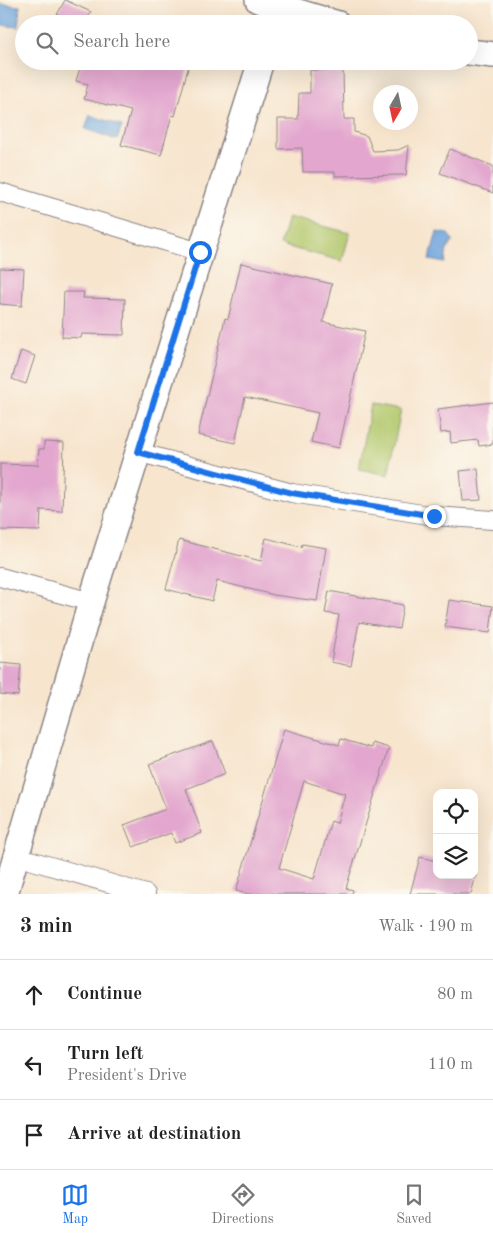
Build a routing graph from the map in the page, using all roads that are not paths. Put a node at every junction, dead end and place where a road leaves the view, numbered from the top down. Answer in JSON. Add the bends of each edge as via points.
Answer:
{"nodes":[{"id":1,"x":272,"y":8,"type":"edge"},
{"id":2,"x":301,"y":15,"type":"edge"},
{"id":3,"x":478,"y":53,"type":"edge"},
{"id":4,"x":493,"y":55,"type":"edge"},
{"id":5,"x":258,"y":70,"type":"edge"},
{"id":6,"x":0,"y":192,"type":"edge"},
{"id":7,"x":200,"y":252,"type":"junction"},
{"id":8,"x":138,"y":452,"type":"junction"},
{"id":9,"x":493,"y":520,"type":"edge"},
{"id":10,"x":0,"y":577,"type":"edge"},
{"id":11,"x":91,"y":602,"type":"junction"},
{"id":12,"x":16,"y":856,"type":"junction"},
{"id":13,"x":5,"y":894,"type":"edge"},
{"id":14,"x":146,"y":894,"type":"edge"}],
"edges":[{"from":1,"to":2,"type":"street"},
{"from":3,"to":4,"type":"street"},
{"from":5,"to":7,"type":"street"},
{"from":6,"to":7,"type":"street"},
{"from":7,"to":8,"type":"street"},
{"from":8,"to":9,"type":"street","via":[[292,493],[434,516]]},
{"from":8,"to":11,"type":"street"},
{"from":10,"to":11,"type":"street"},
{"from":11,"to":12,"type":"street"},
{"from":12,"to":13,"type":"street"},
{"from":12,"to":14,"type":"street"}]}
